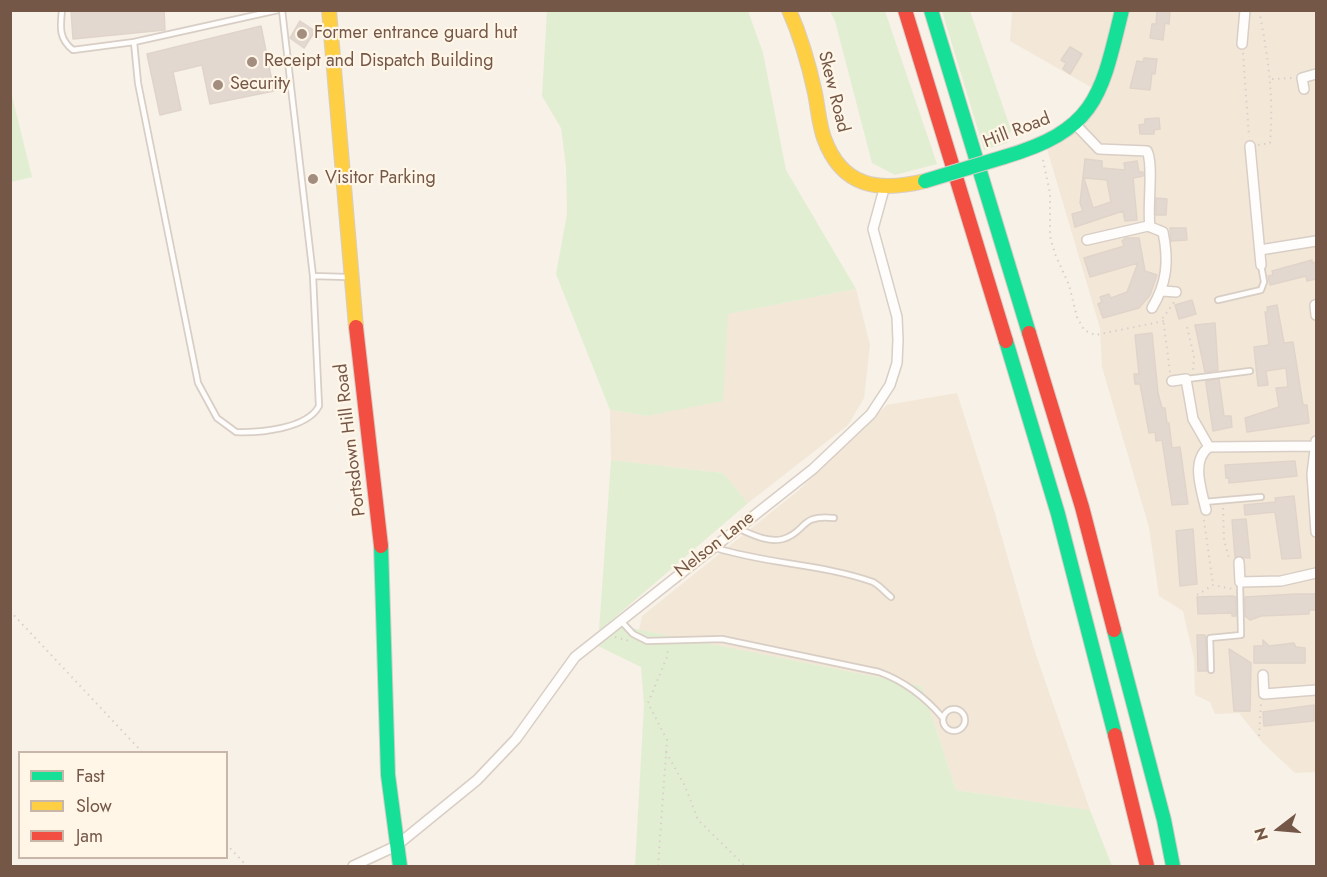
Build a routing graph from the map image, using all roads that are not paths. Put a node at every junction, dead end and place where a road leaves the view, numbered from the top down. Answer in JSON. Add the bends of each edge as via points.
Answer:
{"nodes":[{"id":1,"x":62,"y":10,"type":"edge"},
{"id":2,"x":280,"y":10,"type":"edge"},
{"id":3,"x":329,"y":10,"type":"edge"},
{"id":4,"x":789,"y":10,"type":"edge"},
{"id":5,"x":905,"y":10,"type":"edge"},
{"id":6,"x":931,"y":10,"type":"edge"},
{"id":7,"x":1122,"y":10,"type":"edge"},
{"id":8,"x":1245,"y":10,"type":"edge"},
{"id":9,"x":134,"y":42,"type":"junction"},
{"id":10,"x":1242,"y":44,"type":"road end"},
{"id":11,"x":1317,"y":74,"type":"edge"},
{"id":12,"x":1304,"y":89,"type":"dead end"},
{"id":13,"x":1076,"y":125,"type":"junction"},
{"id":14,"x":1250,"y":146,"type":"road end"},
{"id":15,"x":884,"y":189,"type":"junction"},
{"id":16,"x":1150,"y":227,"type":"junction"},
{"id":17,"x":1087,"y":240,"type":"dead end"},
{"id":18,"x":1317,"y":241,"type":"edge"},
{"id":19,"x":1260,"y":250,"type":"junction"},
{"id":20,"x":1261,"y":265,"type":"joint"},
{"id":21,"x":313,"y":276,"type":"junction"},
{"id":22,"x":350,"y":276,"type":"junction"},
{"id":23,"x":1163,"y":291,"type":"junction"},
{"id":24,"x":1176,"y":292,"type":"road end"},
{"id":25,"x":1218,"y":300,"type":"dead end"},
{"id":26,"x":1152,"y":308,"type":"dead end"},
{"id":27,"x":1250,"y":371,"type":"dead end"},
{"id":28,"x":1190,"y":379,"type":"junction"},
{"id":29,"x":1172,"y":381,"type":"road end"},
{"id":30,"x":1317,"y":441,"type":"edge"},
{"id":31,"x":1316,"y":446,"type":"edge"},
{"id":32,"x":1209,"y":447,"type":"junction"},
{"id":33,"x":1261,"y":497,"type":"dead end"},
{"id":34,"x":1205,"y":506,"type":"joint"},
{"id":35,"x":1315,"y":515,"type":"edge"},
{"id":36,"x":834,"y":518,"type":"dead end"},
{"id":37,"x":737,"y":528,"type":"junction"},
{"id":38,"x":1317,"y":532,"type":"edge"},
{"id":39,"x":713,"y":547,"type":"junction"},
{"id":40,"x":1239,"y":562,"type":"road end"},
{"id":41,"x":1317,"y":573,"type":"edge"},
{"id":42,"x":1240,"y":585,"type":"junction"},
{"id":43,"x":891,"y":597,"type":"dead end"},
{"id":44,"x":620,"y":621,"type":"junction"},
{"id":45,"x":1211,"y":670,"type":"dead end"},
{"id":46,"x":1263,"y":675,"type":"dead end"},
{"id":47,"x":1317,"y":690,"type":"edge"},
{"id":48,"x":942,"y":718,"type":"junction"},
{"id":49,"x":396,"y":846,"type":"junction"},
{"id":50,"x":353,"y":867,"type":"edge"},
{"id":51,"x":400,"y":867,"type":"edge"},
{"id":52,"x":1147,"y":867,"type":"edge"},
{"id":53,"x":1173,"y":867,"type":"edge"}],
"edges":[{"from":1,"to":9,"type":"lane","via":[[60,29],[64,42],[73,50]]},
{"from":2,"to":9,"type":"lane"},
{"from":2,"to":21,"type":"lane"},
{"from":3,"to":22,"type":"main road","name":"Portsdown Hill Road"},
{"from":4,"to":15,"type":"main road","name":"Skew Road","via":[[833,158],[863,185]]},
{"from":5,"to":52,"type":"main road","via":[[1058,514]]},
{"from":6,"to":53,"type":"main road","via":[[1082,507]]},
{"from":7,"to":13,"type":"main road","name":"Hill Road","via":[[1102,78]]},
{"from":8,"to":10,"type":"street"},
{"from":9,"to":21,"type":"lane","via":[[138,83],[198,383],[217,418],[236,432],[296,423],[314,415],[319,406]]},
{"from":11,"to":12,"type":"street","via":[[1302,78]]},
{"from":13,"to":15,"type":"main road","name":"Hill Road","bridge":true,"via":[[1032,148],[900,189]]},
{"from":13,"to":16,"type":"street","via":[[1099,149],[1147,151]]},
{"from":14,"to":19,"type":"street"},
{"from":15,"to":37,"type":"street","name":"Nelson Lane","via":[[873,229],[897,316],[897,363],[890,385],[871,414],[813,469]]},
{"from":16,"to":17,"type":"street"},
{"from":16,"to":23,"type":"street","via":[[1163,232],[1167,266]]},
{"from":18,"to":19,"type":"street"},
{"from":19,"to":20,"type":"street"},
{"from":20,"to":25,"type":"lane","via":[[1261,290]]},
{"from":21,"to":22,"type":"lane"},
{"from":22,"to":49,"type":"main road","name":"Portsdown Hill Road","via":[[376,486],[383,575],[388,775]]},
{"from":23,"to":24,"type":"street"},
{"from":23,"to":26,"type":"street"},
{"from":27,"to":28,"type":"lane"},
{"from":28,"to":29,"type":"street"},
{"from":28,"to":32,"type":"street","via":[[1194,419]]},
{"from":30,"to":31,"type":"street"},
{"from":31,"to":32,"type":"street"},
{"from":31,"to":35,"type":"street","via":[[1312,474]]},
{"from":32,"to":34,"type":"street","via":[[1203,452],[1198,469]]},
{"from":33,"to":34,"type":"lane"},
{"from":35,"to":38,"type":"street"},
{"from":36,"to":37,"type":"lane","via":[[810,519],[780,540]]},
{"from":37,"to":39,"type":"street","name":"Nelson Lane"},
{"from":39,"to":43,"type":"lane","via":[[744,557],[875,583]]},
{"from":39,"to":44,"type":"street","name":"Nelson Lane"},
{"from":40,"to":42,"type":"street"},
{"from":41,"to":42,"type":"street"},
{"from":42,"to":45,"type":"lane","via":[[1240,635],[1210,638]]},
{"from":44,"to":48,"type":"lane","via":[[647,641],[722,639],[879,672],[928,700]]},
{"from":44,"to":49,"type":"street","name":"Nelson Lane","via":[[575,657],[516,739],[477,780]]},
{"from":46,"to":47,"type":"street","via":[[1264,694]]},
{"from":48,"to":48,"type":"lane","via":[[950,710],[958,710],[965,716],[965,723],[953,732]]},
{"from":49,"to":50,"type":"street","name":"Nelson Lane"},
{"from":49,"to":51,"type":"main road","name":"Portsdown Hill Road"}]}
